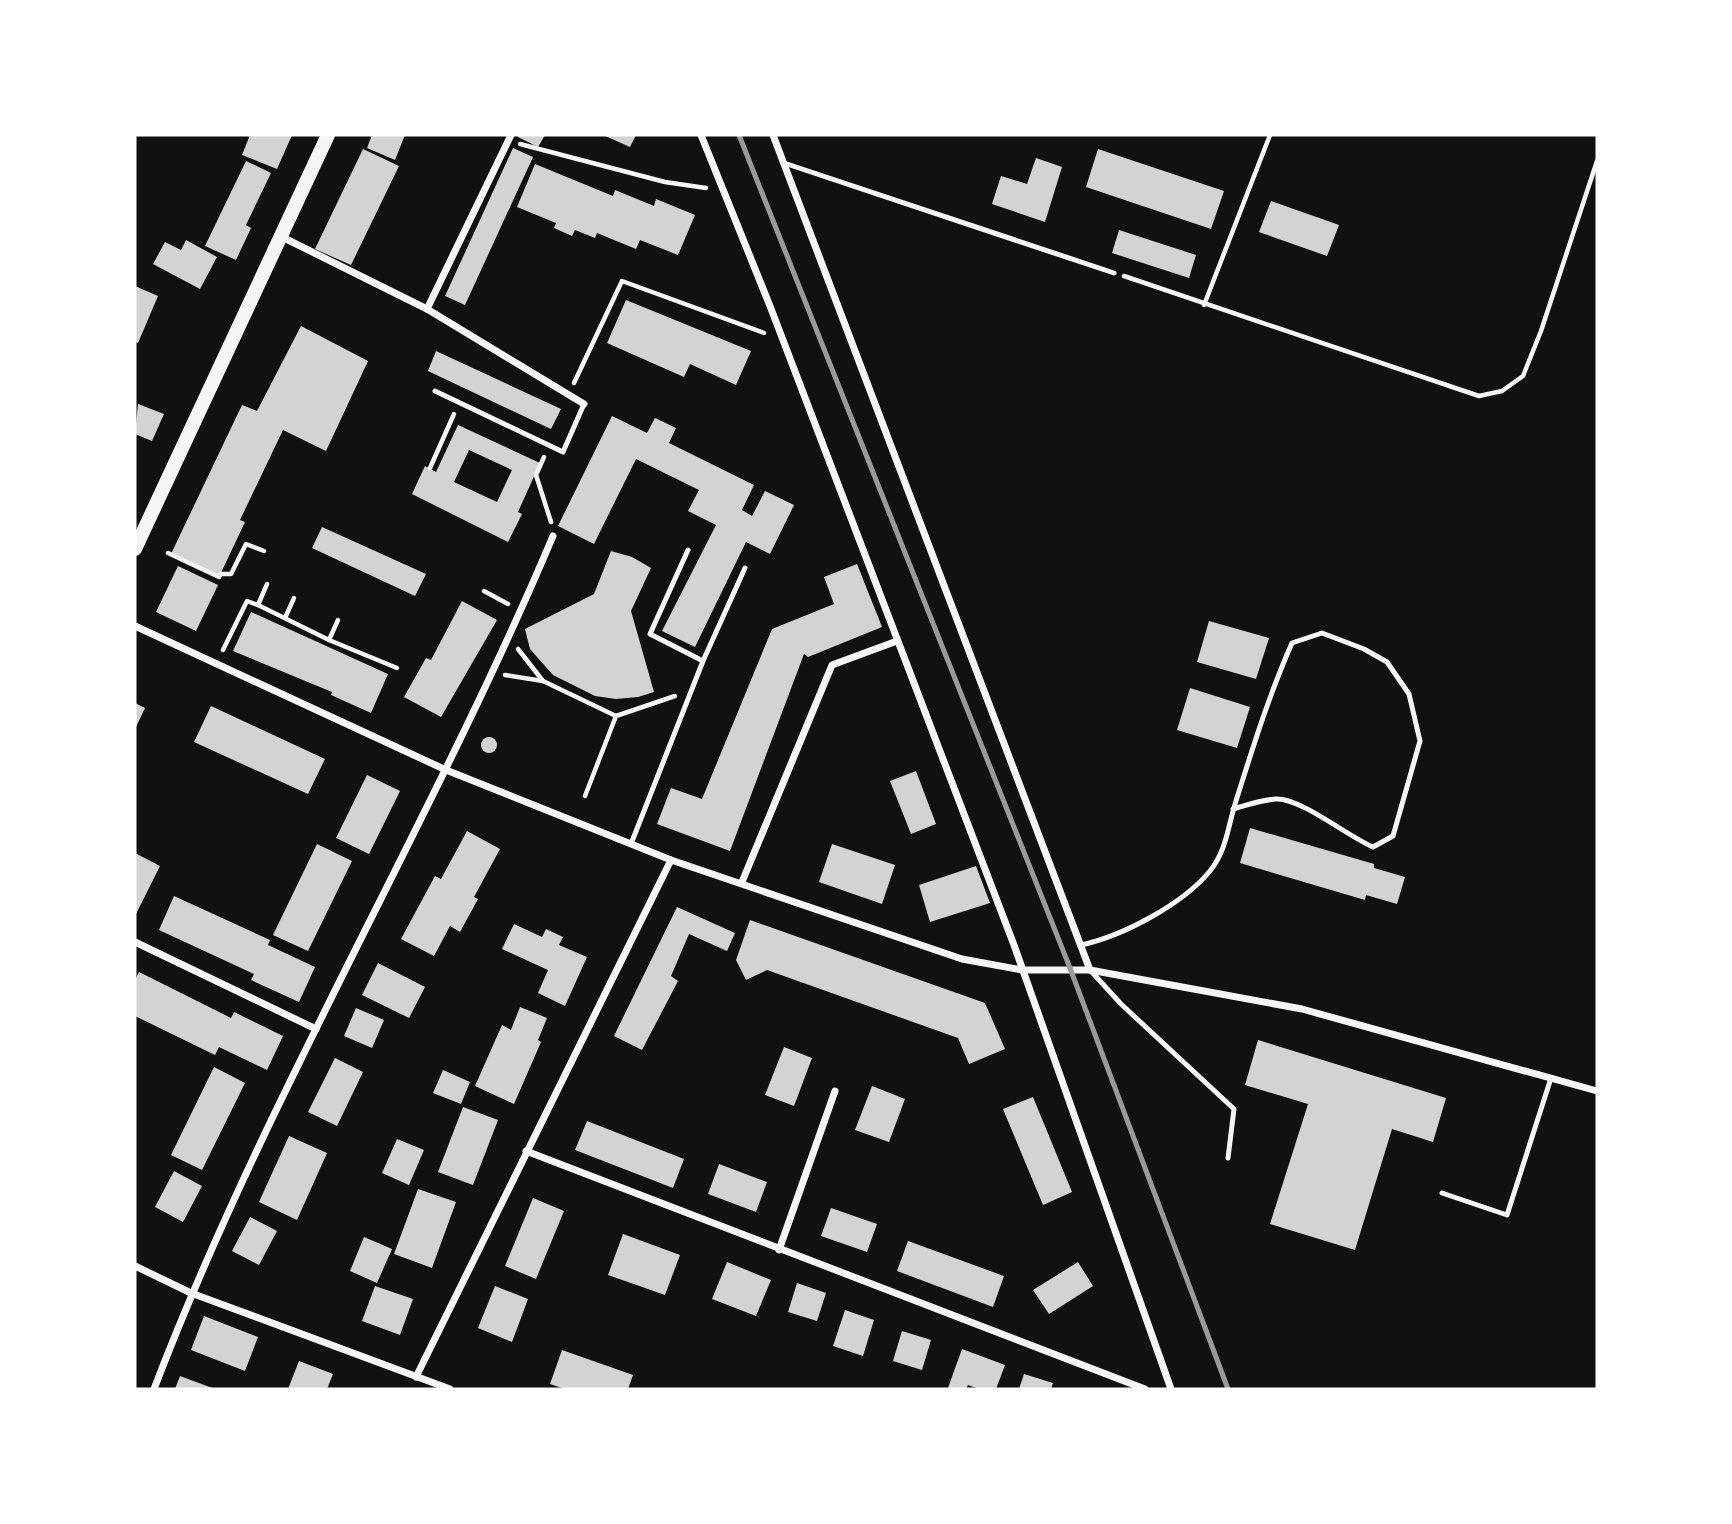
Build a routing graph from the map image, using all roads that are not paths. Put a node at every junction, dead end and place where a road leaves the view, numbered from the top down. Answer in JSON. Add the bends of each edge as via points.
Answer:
{"nodes":[{"id":1,"x":328,"y":135,"type":"edge"},
{"id":2,"x":701,"y":135,"type":"edge"},
{"id":3,"x":773,"y":135,"type":"edge"},
{"id":4,"x":510,"y":138,"type":"edge"},
{"id":5,"x":784,"y":163,"type":"junction"},
{"id":6,"x":282,"y":237,"type":"junction"},
{"id":7,"x":1114,"y":273,"type":"road end"},
{"id":8,"x":427,"y":309,"type":"junction"},
{"id":9,"x":435,"y":391,"type":"dead end"},
{"id":10,"x":584,"y":404,"type":"joint"},
{"id":11,"x":553,"y":536,"type":"road end"},
{"id":12,"x":135,"y":549,"type":"edge"},
{"id":13,"x":688,"y":550,"type":"dead end"},
{"id":14,"x":745,"y":568,"type":"dead end"},
{"id":15,"x":135,"y":626,"type":"edge"},
{"id":16,"x":897,"y":641,"type":"junction"},
{"id":17,"x":703,"y":661,"type":"junction"},
{"id":18,"x":446,"y":770,"type":"junction"},
{"id":19,"x":1233,"y":809,"type":"junction"},
{"id":20,"x":631,"y":844,"type":"junction"},
{"id":21,"x":671,"y":860,"type":"junction"},
{"id":22,"x":741,"y":882,"type":"junction"},
{"id":23,"x":135,"y":942,"type":"edge"},
{"id":24,"x":1081,"y":945,"type":"junction"},
{"id":25,"x":1022,"y":970,"type":"junction"},
{"id":26,"x":1090,"y":970,"type":"junction"},
{"id":27,"x":316,"y":1029,"type":"junction"},
{"id":28,"x":1551,"y":1078,"type":"junction"},
{"id":29,"x":835,"y":1091,"type":"dead end"},
{"id":30,"x":1597,"y":1091,"type":"edge"},
{"id":31,"x":526,"y":1151,"type":"junction"},
{"id":32,"x":1228,"y":1158,"type":"dead end"},
{"id":33,"x":1442,"y":1193,"type":"dead end"},
{"id":34,"x":779,"y":1250,"type":"junction"},
{"id":35,"x":135,"y":1266,"type":"edge"},
{"id":36,"x":191,"y":1293,"type":"junction"},
{"id":37,"x":416,"y":1377,"type":"junction"},
{"id":38,"x":154,"y":1389,"type":"edge"},
{"id":39,"x":450,"y":1389,"type":"edge"},
{"id":40,"x":1144,"y":1389,"type":"edge"},
{"id":41,"x":1171,"y":1389,"type":"edge"}],
"edges":[{"from":1,"to":6,"type":"main road"},
{"from":2,"to":16,"type":"street"},
{"from":3,"to":5,"type":"street"},
{"from":4,"to":8,"type":"street"},
{"from":5,"to":7,"type":"lane"},
{"from":5,"to":24,"type":"street"},
{"from":6,"to":8,"type":"street"},
{"from":6,"to":12,"type":"main road"},
{"from":8,"to":10,"type":"street"},
{"from":9,"to":10,"type":"lane","via":[[562,452]]},
{"from":11,"to":18,"type":"street"},
{"from":13,"to":17,"type":"lane","via":[[650,634]]},
{"from":14,"to":17,"type":"lane"},
{"from":15,"to":18,"type":"street"},
{"from":16,"to":22,"type":"street","via":[[832,665]]},
{"from":16,"to":25,"type":"street"},
{"from":17,"to":20,"type":"lane"},
{"from":18,"to":20,"type":"street"},
{"from":18,"to":27,"type":"street"},
{"from":19,"to":19,"type":"lane","via":[[1269,695],[1292,643],[1322,633],[1387,662],[1409,694],[1420,741],[1393,836],[1373,847],[1292,802],[1277,799]]},
{"from":19,"to":24,"type":"lane","via":[[1228,838],[1210,870],[1177,900],[1109,939]]},
{"from":20,"to":21,"type":"street"},
{"from":21,"to":22,"type":"street"},
{"from":21,"to":31,"type":"street"},
{"from":22,"to":25,"type":"street","via":[[962,959]]},
{"from":23,"to":27,"type":"street"},
{"from":24,"to":26,"type":"street"},
{"from":25,"to":26,"type":"street"},
{"from":25,"to":41,"type":"street"},
{"from":26,"to":28,"type":"street","via":[[1302,1009]]},
{"from":26,"to":32,"type":"lane","via":[[1234,1109]]},
{"from":27,"to":36,"type":"street"},
{"from":28,"to":30,"type":"street"},
{"from":28,"to":33,"type":"lane","via":[[1507,1215]]},
{"from":29,"to":34,"type":"street"},
{"from":31,"to":34,"type":"street"},
{"from":31,"to":37,"type":"street"},
{"from":34,"to":40,"type":"street"},
{"from":35,"to":36,"type":"street"},
{"from":36,"to":37,"type":"street"},
{"from":36,"to":38,"type":"street"},
{"from":37,"to":39,"type":"street"}]}
